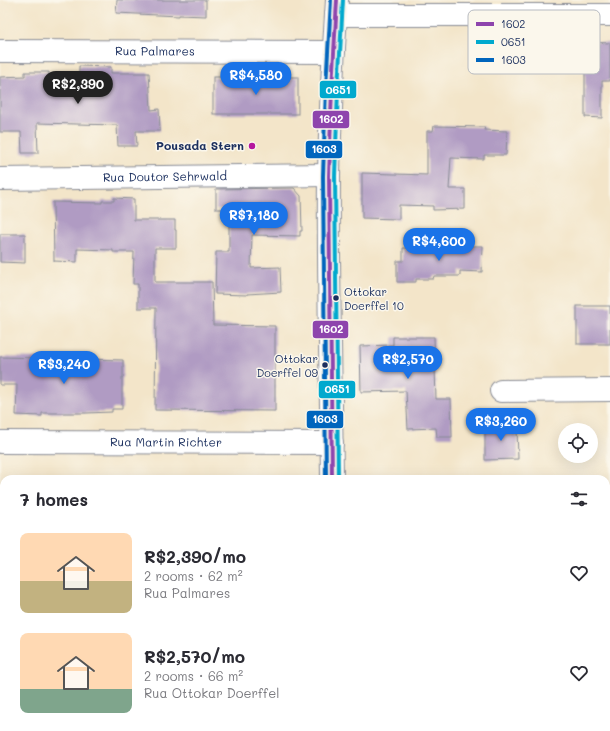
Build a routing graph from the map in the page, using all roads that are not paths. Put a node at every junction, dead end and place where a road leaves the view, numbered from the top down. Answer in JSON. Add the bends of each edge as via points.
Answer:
{"nodes":[{"id":1,"x":337,"y":8,"type":"edge"},
{"id":2,"x":468,"y":11,"type":"edge"},
{"id":3,"x":600,"y":15,"type":"edge"},
{"id":4,"x":610,"y":15,"type":"edge"},
{"id":5,"x":0,"y":51,"type":"edge"},
{"id":6,"x":334,"y":52,"type":"junction"},
{"id":7,"x":329,"y":175,"type":"junction"},
{"id":8,"x":0,"y":179,"type":"edge"},
{"id":9,"x":610,"y":390,"type":"edge"},
{"id":10,"x":501,"y":391,"type":"dead end"},
{"id":11,"x":0,"y":442,"type":"edge"},
{"id":12,"x":332,"y":442,"type":"junction"},
{"id":13,"x":332,"y":475,"type":"edge"}],
"edges":[{"from":1,"to":2,"type":"street"},
{"from":1,"to":6,"type":"street"},
{"from":3,"to":4,"type":"street"},
{"from":5,"to":6,"type":"street","name":"Rua Palmares"},
{"from":6,"to":7,"type":"street"},
{"from":7,"to":8,"type":"street","name":"Rua Doutor Sehrwald"},
{"from":7,"to":12,"type":"street"},
{"from":9,"to":10,"type":"street"},
{"from":11,"to":12,"type":"street","name":"Rua Martin Richter"},
{"from":12,"to":13,"type":"street"}]}
